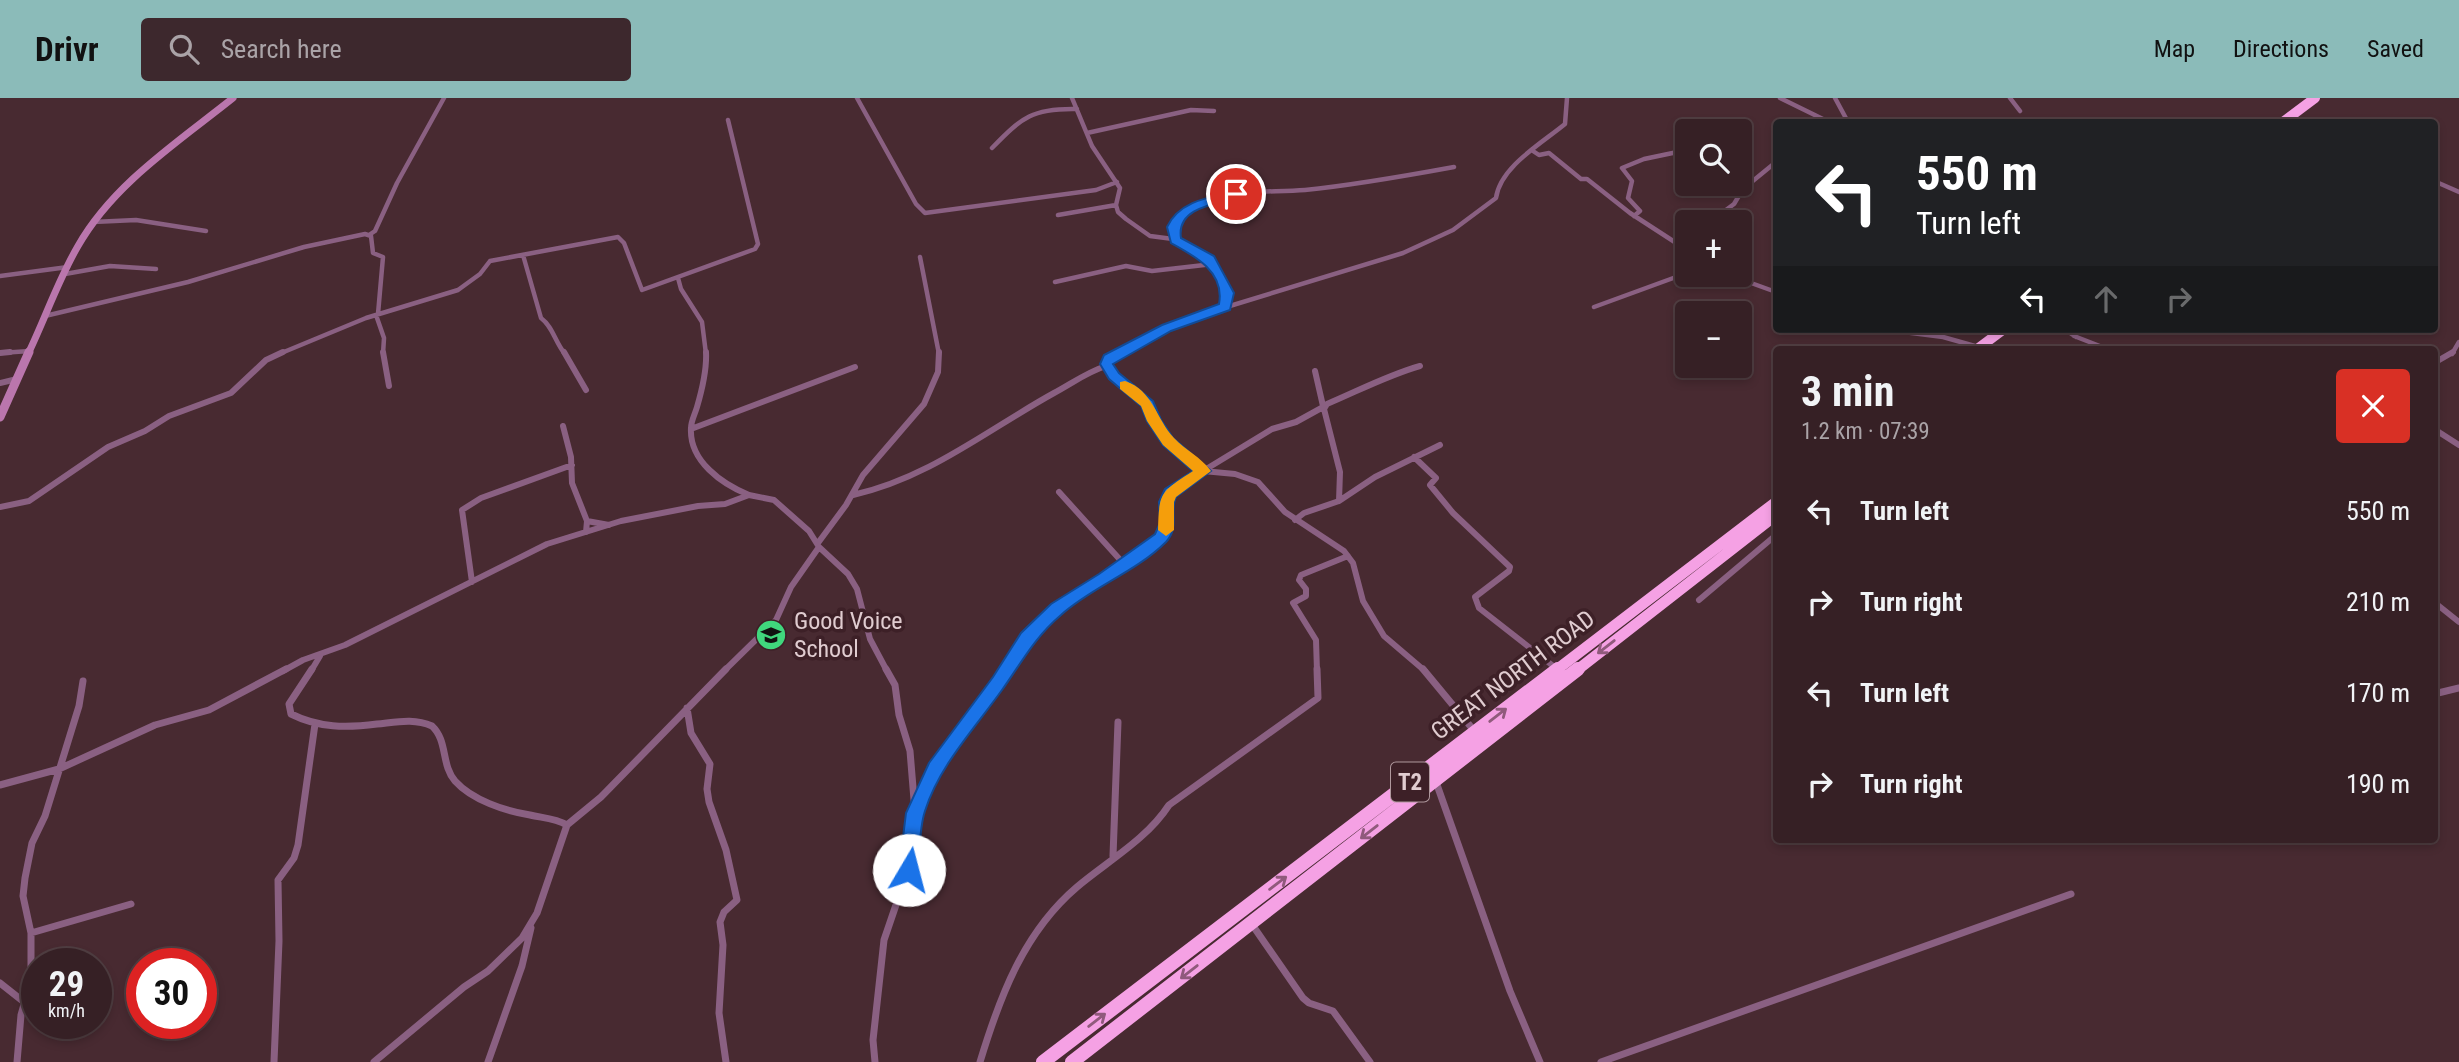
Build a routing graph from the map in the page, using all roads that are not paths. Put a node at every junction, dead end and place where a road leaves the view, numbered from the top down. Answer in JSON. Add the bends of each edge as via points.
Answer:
{"nodes":[{"id":1,"x":233,"y":98,"type":"edge"},
{"id":2,"x":444,"y":98,"type":"edge"},
{"id":3,"x":857,"y":98,"type":"edge"},
{"id":4,"x":1072,"y":98,"type":"edge"},
{"id":5,"x":1567,"y":98,"type":"edge"},
{"id":6,"x":1780,"y":98,"type":"edge"},
{"id":7,"x":1835,"y":98,"type":"edge"},
{"id":8,"x":2010,"y":98,"type":"edge"},
{"id":9,"x":2312,"y":98,"type":"edge"},
{"id":10,"x":1077,"y":109,"type":"junction"},
{"id":11,"x":1214,"y":111,"type":"dead end"},
{"id":12,"x":2020,"y":111,"type":"dead end"},
{"id":13,"x":1813,"y":115,"type":"junction"},
{"id":14,"x":1808,"y":119,"type":"edge"},
{"id":15,"x":1822,"y":119,"type":"edge"},
{"id":16,"x":1846,"y":119,"type":"edge"},
{"id":17,"x":2287,"y":119,"type":"edge"},
{"id":18,"x":729,"y":120,"type":"dead end"},
{"id":19,"x":1087,"y":133,"type":"junction"},
{"id":20,"x":992,"y":148,"type":"dead end"},
{"id":21,"x":1533,"y":151,"type":"junction"},
{"id":22,"x":1675,"y":153,"type":"edge"},
{"id":23,"x":1773,"y":164,"type":"edge"},
{"id":24,"x":1454,"y":167,"type":"dead end"},
{"id":25,"x":1116,"y":182,"type":"junction"},
{"id":26,"x":1752,"y":182,"type":"edge"},
{"id":27,"x":2438,"y":183,"type":"edge"},
{"id":28,"x":2459,"y":192,"type":"edge"},
{"id":29,"x":1740,"y":196,"type":"edge"},
{"id":30,"x":1116,"y":205,"type":"junction"},
{"id":31,"x":1726,"y":210,"type":"edge"},
{"id":32,"x":1058,"y":215,"type":"dead end"},
{"id":33,"x":1634,"y":216,"type":"junction"},
{"id":34,"x":93,"y":222,"type":"junction"},
{"id":35,"x":206,"y":231,"type":"dead end"},
{"id":36,"x":369,"y":235,"type":"junction"},
{"id":37,"x":1175,"y":240,"type":"junction"},
{"id":38,"x":1675,"y":240,"type":"edge"},
{"id":39,"x":523,"y":255,"type":"junction"},
{"id":40,"x":920,"y":257,"type":"dead end"},
{"id":41,"x":1213,"y":264,"type":"junction"},
{"id":42,"x":156,"y":269,"type":"dead end"},
{"id":43,"x":66,"y":270,"type":"junction"},
{"id":44,"x":0,"y":276,"type":"edge"},
{"id":45,"x":1675,"y":277,"type":"edge"},
{"id":46,"x":678,"y":278,"type":"junction"},
{"id":47,"x":1055,"y":282,"type":"dead end"},
{"id":48,"x":1752,"y":283,"type":"edge"},
{"id":49,"x":1773,"y":291,"type":"edge"},
{"id":50,"x":1226,"y":307,"type":"junction"},
{"id":51,"x":1594,"y":307,"type":"dead end"},
{"id":52,"x":377,"y":315,"type":"junction"},
{"id":53,"x":46,"y":316,"type":"junction"},
{"id":54,"x":1910,"y":333,"type":"edge"},
{"id":55,"x":1941,"y":333,"type":"edge"},
{"id":56,"x":2000,"y":333,"type":"edge"},
{"id":57,"x":2009,"y":333,"type":"edge"},
{"id":58,"x":2071,"y":333,"type":"edge"},
{"id":59,"x":2074,"y":335,"type":"junction"},
{"id":60,"x":1947,"y":338,"type":"junction"},
{"id":61,"x":2459,"y":342,"type":"edge"},
{"id":62,"x":1973,"y":346,"type":"edge"},
{"id":63,"x":1986,"y":346,"type":"edge"},
{"id":64,"x":1988,"y":346,"type":"edge"},
{"id":65,"x":2089,"y":346,"type":"edge"},
{"id":66,"x":2100,"y":346,"type":"edge"},
{"id":67,"x":30,"y":351,"type":"junction"},
{"id":68,"x":0,"y":353,"type":"edge"},
{"id":69,"x":2438,"y":361,"type":"edge"},
{"id":70,"x":1106,"y":366,"type":"junction"},
{"id":71,"x":1420,"y":366,"type":"dead end"},
{"id":72,"x":855,"y":367,"type":"dead end"},
{"id":73,"x":1315,"y":371,"type":"dead end"},
{"id":74,"x":17,"y":379,"type":"junction"},
{"id":75,"x":0,"y":383,"type":"edge"},
{"id":76,"x":388,"y":386,"type":"dead end"},
{"id":77,"x":586,"y":390,"type":"dead end"},
{"id":78,"x":1324,"y":406,"type":"junction"},
{"id":79,"x":0,"y":417,"type":"edge"},
{"id":80,"x":564,"y":426,"type":"dead end"},
{"id":81,"x":691,"y":429,"type":"junction"},
{"id":82,"x":2438,"y":432,"type":"edge"},
{"id":83,"x":1440,"y":445,"type":"dead end"},
{"id":84,"x":2459,"y":445,"type":"edge"},
{"id":85,"x":1415,"y":457,"type":"junction"},
{"id":86,"x":572,"y":465,"type":"junction"},
{"id":87,"x":1203,"y":471,"type":"junction"},
{"id":88,"x":1059,"y":492,"type":"dead end"},
{"id":89,"x":749,"y":495,"type":"junction"},
{"id":90,"x":853,"y":495,"type":"junction"},
{"id":91,"x":1339,"y":501,"type":"junction"},
{"id":92,"x":1773,"y":504,"type":"edge"},
{"id":93,"x":0,"y":508,"type":"edge"},
{"id":94,"x":1773,"y":517,"type":"edge"},
{"id":95,"x":1295,"y":520,"type":"junction"},
{"id":96,"x":587,"y":521,"type":"junction"},
{"id":97,"x":609,"y":525,"type":"junction"},
{"id":98,"x":586,"y":532,"type":"junction"},
{"id":99,"x":1773,"y":538,"type":"edge"},
{"id":100,"x":819,"y":545,"type":"junction"},
{"id":101,"x":1348,"y":555,"type":"junction"},
{"id":102,"x":1123,"y":564,"type":"junction"},
{"id":103,"x":472,"y":582,"type":"junction"},
{"id":104,"x":1699,"y":600,"type":"dead end"},
{"id":105,"x":2438,"y":605,"type":"edge"},
{"id":106,"x":2459,"y":622,"type":"edge"},
{"id":107,"x":320,"y":656,"type":"junction"},
{"id":108,"x":1557,"y":669,"type":"junction"},
{"id":109,"x":83,"y":681,"type":"dead end"},
{"id":110,"x":2459,"y":688,"type":"edge"},
{"id":111,"x":2438,"y":693,"type":"edge"},
{"id":112,"x":687,"y":708,"type":"junction"},
{"id":113,"x":1118,"y":722,"type":"dead end"},
{"id":114,"x":315,"y":724,"type":"junction"},
{"id":115,"x":1480,"y":737,"type":"junction"},
{"id":116,"x":59,"y":769,"type":"junction"},
{"id":117,"x":1435,"y":780,"type":"junction"},
{"id":118,"x":0,"y":785,"type":"edge"},
{"id":119,"x":915,"y":813,"type":"junction"},
{"id":120,"x":567,"y":825,"type":"junction"},
{"id":121,"x":1113,"y":857,"type":"junction"},
{"id":122,"x":2071,"y":894,"type":"dead end"},
{"id":123,"x":131,"y":904,"type":"dead end"},
{"id":124,"x":1251,"y":923,"type":"junction"},
{"id":125,"x":531,"y":926,"type":"junction"},
{"id":126,"x":30,"y":933,"type":"junction"},
{"id":127,"x":30,"y":948,"type":"edge"},
{"id":128,"x":0,"y":983,"type":"edge"},
{"id":129,"x":21,"y":1000,"type":"edge"},
{"id":130,"x":21,"y":1032,"type":"edge"},
{"id":131,"x":18,"y":1062,"type":"edge"},
{"id":132,"x":274,"y":1062,"type":"edge"},
{"id":133,"x":374,"y":1062,"type":"edge"},
{"id":134,"x":488,"y":1062,"type":"edge"},
{"id":135,"x":726,"y":1062,"type":"edge"},
{"id":136,"x":875,"y":1062,"type":"edge"},
{"id":137,"x":980,"y":1062,"type":"edge"},
{"id":138,"x":1043,"y":1062,"type":"edge"},
{"id":139,"x":1072,"y":1062,"type":"edge"},
{"id":140,"x":1370,"y":1062,"type":"edge"},
{"id":141,"x":1540,"y":1062,"type":"edge"},
{"id":142,"x":1601,"y":1062,"type":"edge"}],
"edges":[{"from":1,"to":34,"type":"street","via":[[130,183]]},
{"from":2,"to":36,"type":"street"},
{"from":3,"to":25,"type":"street","via":[[925,213],[1096,190]]},
{"from":4,"to":10,"type":"street"},
{"from":5,"to":21,"type":"street","via":[[1565,124]]},
{"from":6,"to":13,"type":"street"},
{"from":7,"to":16,"type":"street"},
{"from":8,"to":12,"type":"street"},
{"from":9,"to":17,"type":"highway"},
{"from":10,"to":19,"type":"street"},
{"from":10,"to":20,"type":"street","via":[[1030,112]]},
{"from":11,"to":19,"type":"street","via":[[1191,110]]},
{"from":13,"to":14,"type":"street"},
{"from":13,"to":15,"type":"street"},
{"from":18,"to":46,"type":"street","via":[[758,247]]},
{"from":19,"to":25,"type":"street"},
{"from":21,"to":33,"type":"street","via":[[1549,153]]},
{"from":21,"to":50,"type":"street","via":[[1513,167],[1494,200],[1468,222],[1426,244]]},
{"from":22,"to":33,"type":"street","via":[[1622,168],[1632,181],[1628,198],[1640,211]]},
{"from":23,"to":26,"type":"street"},
{"from":24,"to":37,"type":"street","via":[[1216,199],[1178,216],[1173,227]]},
{"from":25,"to":30,"type":"street","via":[[1120,188]]},
{"from":27,"to":28,"type":"street"},
{"from":29,"to":31,"type":"street"},
{"from":30,"to":32,"type":"street"},
{"from":30,"to":37,"type":"street","via":[[1121,215],[1150,236]]},
{"from":33,"to":38,"type":"street"},
{"from":34,"to":35,"type":"street","via":[[136,220]]},
{"from":34,"to":43,"type":"street"},
{"from":36,"to":52,"type":"street","via":[[373,253],[383,257]]},
{"from":36,"to":53,"type":"street","via":[[314,244],[200,279]]},
{"from":37,"to":41,"type":"street"},
{"from":39,"to":46,"type":"street","via":[[618,237],[640,290]]},
{"from":39,"to":52,"type":"street","via":[[490,261],[458,290]]},
{"from":39,"to":77,"type":"street","via":[[541,318],[549,324],[555,342]]},
{"from":40,"to":90,"type":"street","via":[[940,366],[929,397],[863,475]]},
{"from":41,"to":47,"type":"street","via":[[1152,271],[1126,266]]},
{"from":41,"to":50,"type":"street","via":[[1228,293]]},
{"from":42,"to":43,"type":"street","via":[[110,266]]},
{"from":43,"to":44,"type":"street","via":[[37,269]]},
{"from":43,"to":53,"type":"street"},
{"from":45,"to":51,"type":"street"},
{"from":46,"to":81,"type":"street","via":[[702,322],[706,355]]},
{"from":48,"to":49,"type":"street"},
{"from":50,"to":70,"type":"street","via":[[1167,328],[1109,359]]},
{"from":52,"to":76,"type":"street"},
{"from":52,"to":93,"type":"street","via":[[266,360],[231,393],[169,416],[112,445],[29,501]]},
{"from":53,"to":67,"type":"street"},
{"from":54,"to":60,"type":"street"},
{"from":55,"to":60,"type":"street"},
{"from":56,"to":63,"type":"highway"},
{"from":57,"to":64,"type":"highway"},
{"from":58,"to":59,"type":"street"},
{"from":59,"to":65,"type":"street"},
{"from":59,"to":66,"type":"street"},
{"from":60,"to":62,"type":"street"},
{"from":61,"to":69,"type":"street","via":[[2452,354]]},
{"from":67,"to":68,"type":"street"},
{"from":67,"to":74,"type":"street"},
{"from":70,"to":87,"type":"street","via":[[1145,401],[1168,441]]},
{"from":70,"to":90,"type":"street","via":[[1028,405],[944,461],[891,485]]},
{"from":71,"to":78,"type":"street","via":[[1394,373]]},
{"from":72,"to":81,"type":"street"},
{"from":73,"to":78,"type":"street"},
{"from":74,"to":75,"type":"street"},
{"from":74,"to":79,"type":"street"},
{"from":78,"to":87,"type":"street","via":[[1272,429]]},
{"from":78,"to":91,"type":"street","via":[[1340,472]]},
{"from":80,"to":86,"type":"street"},
{"from":81,"to":89,"type":"street","via":[[694,446],[708,468],[738,492]]},
{"from":82,"to":84,"type":"street"},
{"from":83,"to":85,"type":"street"},
{"from":85,"to":91,"type":"street"},
{"from":85,"to":108,"type":"street","via":[[1436,478],[1430,485],[1453,513],[1510,567],[1475,597],[1479,608]]},
{"from":86,"to":96,"type":"street","via":[[572,483]]},
{"from":86,"to":103,"type":"street","via":[[481,498],[462,510]]},
{"from":87,"to":95,"type":"street","via":[[1258,482]]},
{"from":87,"to":102,"type":"street","via":[[1171,493],[1166,502],[1168,523],[1161,537]]},
{"from":88,"to":102,"type":"street"},
{"from":89,"to":97,"type":"street","via":[[725,504]]},
{"from":89,"to":100,"type":"street","via":[[782,505]]},
{"from":90,"to":100,"type":"street"},
{"from":91,"to":95,"type":"street"},
{"from":92,"to":108,"type":"highway","name":"GREAT NORTH ROAD","number":"T2"},
{"from":94,"to":115,"type":"highway","name":"GREAT NORTH ROAD","number":"T2","one_way":true},
{"from":95,"to":101,"type":"street"},
{"from":96,"to":97,"type":"street"},
{"from":96,"to":98,"type":"street"},
{"from":97,"to":98,"type":"street"},
{"from":98,"to":103,"type":"street","via":[[536,548]]},
{"from":99,"to":104,"type":"street"},
{"from":100,"to":112,"type":"street","via":[[776,620]]},
{"from":100,"to":119,"type":"street","via":[[857,589],[870,639],[895,685],[910,751]]},
{"from":101,"to":115,"type":"street","via":[[1363,601],[1384,636],[1427,672]]},
{"from":101,"to":121,"type":"street","via":[[1301,575],[1306,596],[1293,603],[1316,640],[1318,698],[1169,805],[1155,824]]},
{"from":102,"to":119,"type":"street","via":[[1057,608],[1027,637],[935,768]]},
{"from":103,"to":107,"type":"street"},
{"from":105,"to":106,"type":"street"},
{"from":107,"to":114,"type":"street","via":[[288,709]]},
{"from":107,"to":116,"type":"street","via":[[303,660],[209,710],[155,725]]},
{"from":115,"to":108,"type":"highway","name":"GREAT NORTH ROAD","number":"T2","one_way":true},
{"from":109,"to":116,"type":"street"},
{"from":110,"to":111,"type":"street"},
{"from":112,"to":120,"type":"street","via":[[601,797]]},
{"from":112,"to":135,"type":"street","via":[[691,733],[710,764],[709,802],[737,900],[720,922],[719,1013]]},
{"from":113,"to":121,"type":"street"},
{"from":114,"to":120,"type":"street","via":[[348,729],[424,722],[437,729],[443,740],[453,779],[501,807],[553,817]]},
{"from":114,"to":132,"type":"street","via":[[299,845],[278,880]]},
{"from":115,"to":117,"type":"highway","name":"GREAT NORTH ROAD","number":"T2"},
{"from":138,"to":115,"type":"highway","name":"GREAT NORTH ROAD","number":"T2","one_way":true},
{"from":116,"to":118,"type":"street"},
{"from":116,"to":126,"type":"street","via":[[32,843],[25,878],[23,896]]},
{"from":117,"to":124,"type":"highway","name":"GREAT NORTH ROAD","number":"T2","one_way":true},
{"from":117,"to":141,"type":"street"},
{"from":119,"to":136,"type":"street","via":[[912,858],[880,963]]},
{"from":120,"to":125,"type":"street"},
{"from":121,"to":137,"type":"street","via":[[1035,931],[1009,977]]},
{"from":122,"to":142,"type":"street"},
{"from":123,"to":126,"type":"street"},
{"from":124,"to":139,"type":"highway","name":"GREAT NORTH ROAD","number":"T2","one_way":true},
{"from":124,"to":140,"type":"street","via":[[1303,998],[1334,1011]]},
{"from":125,"to":133,"type":"street","via":[[488,971]]},
{"from":125,"to":134,"type":"street","via":[[526,955]]},
{"from":126,"to":127,"type":"street"},
{"from":128,"to":129,"type":"street"},
{"from":130,"to":131,"type":"street"}]}
